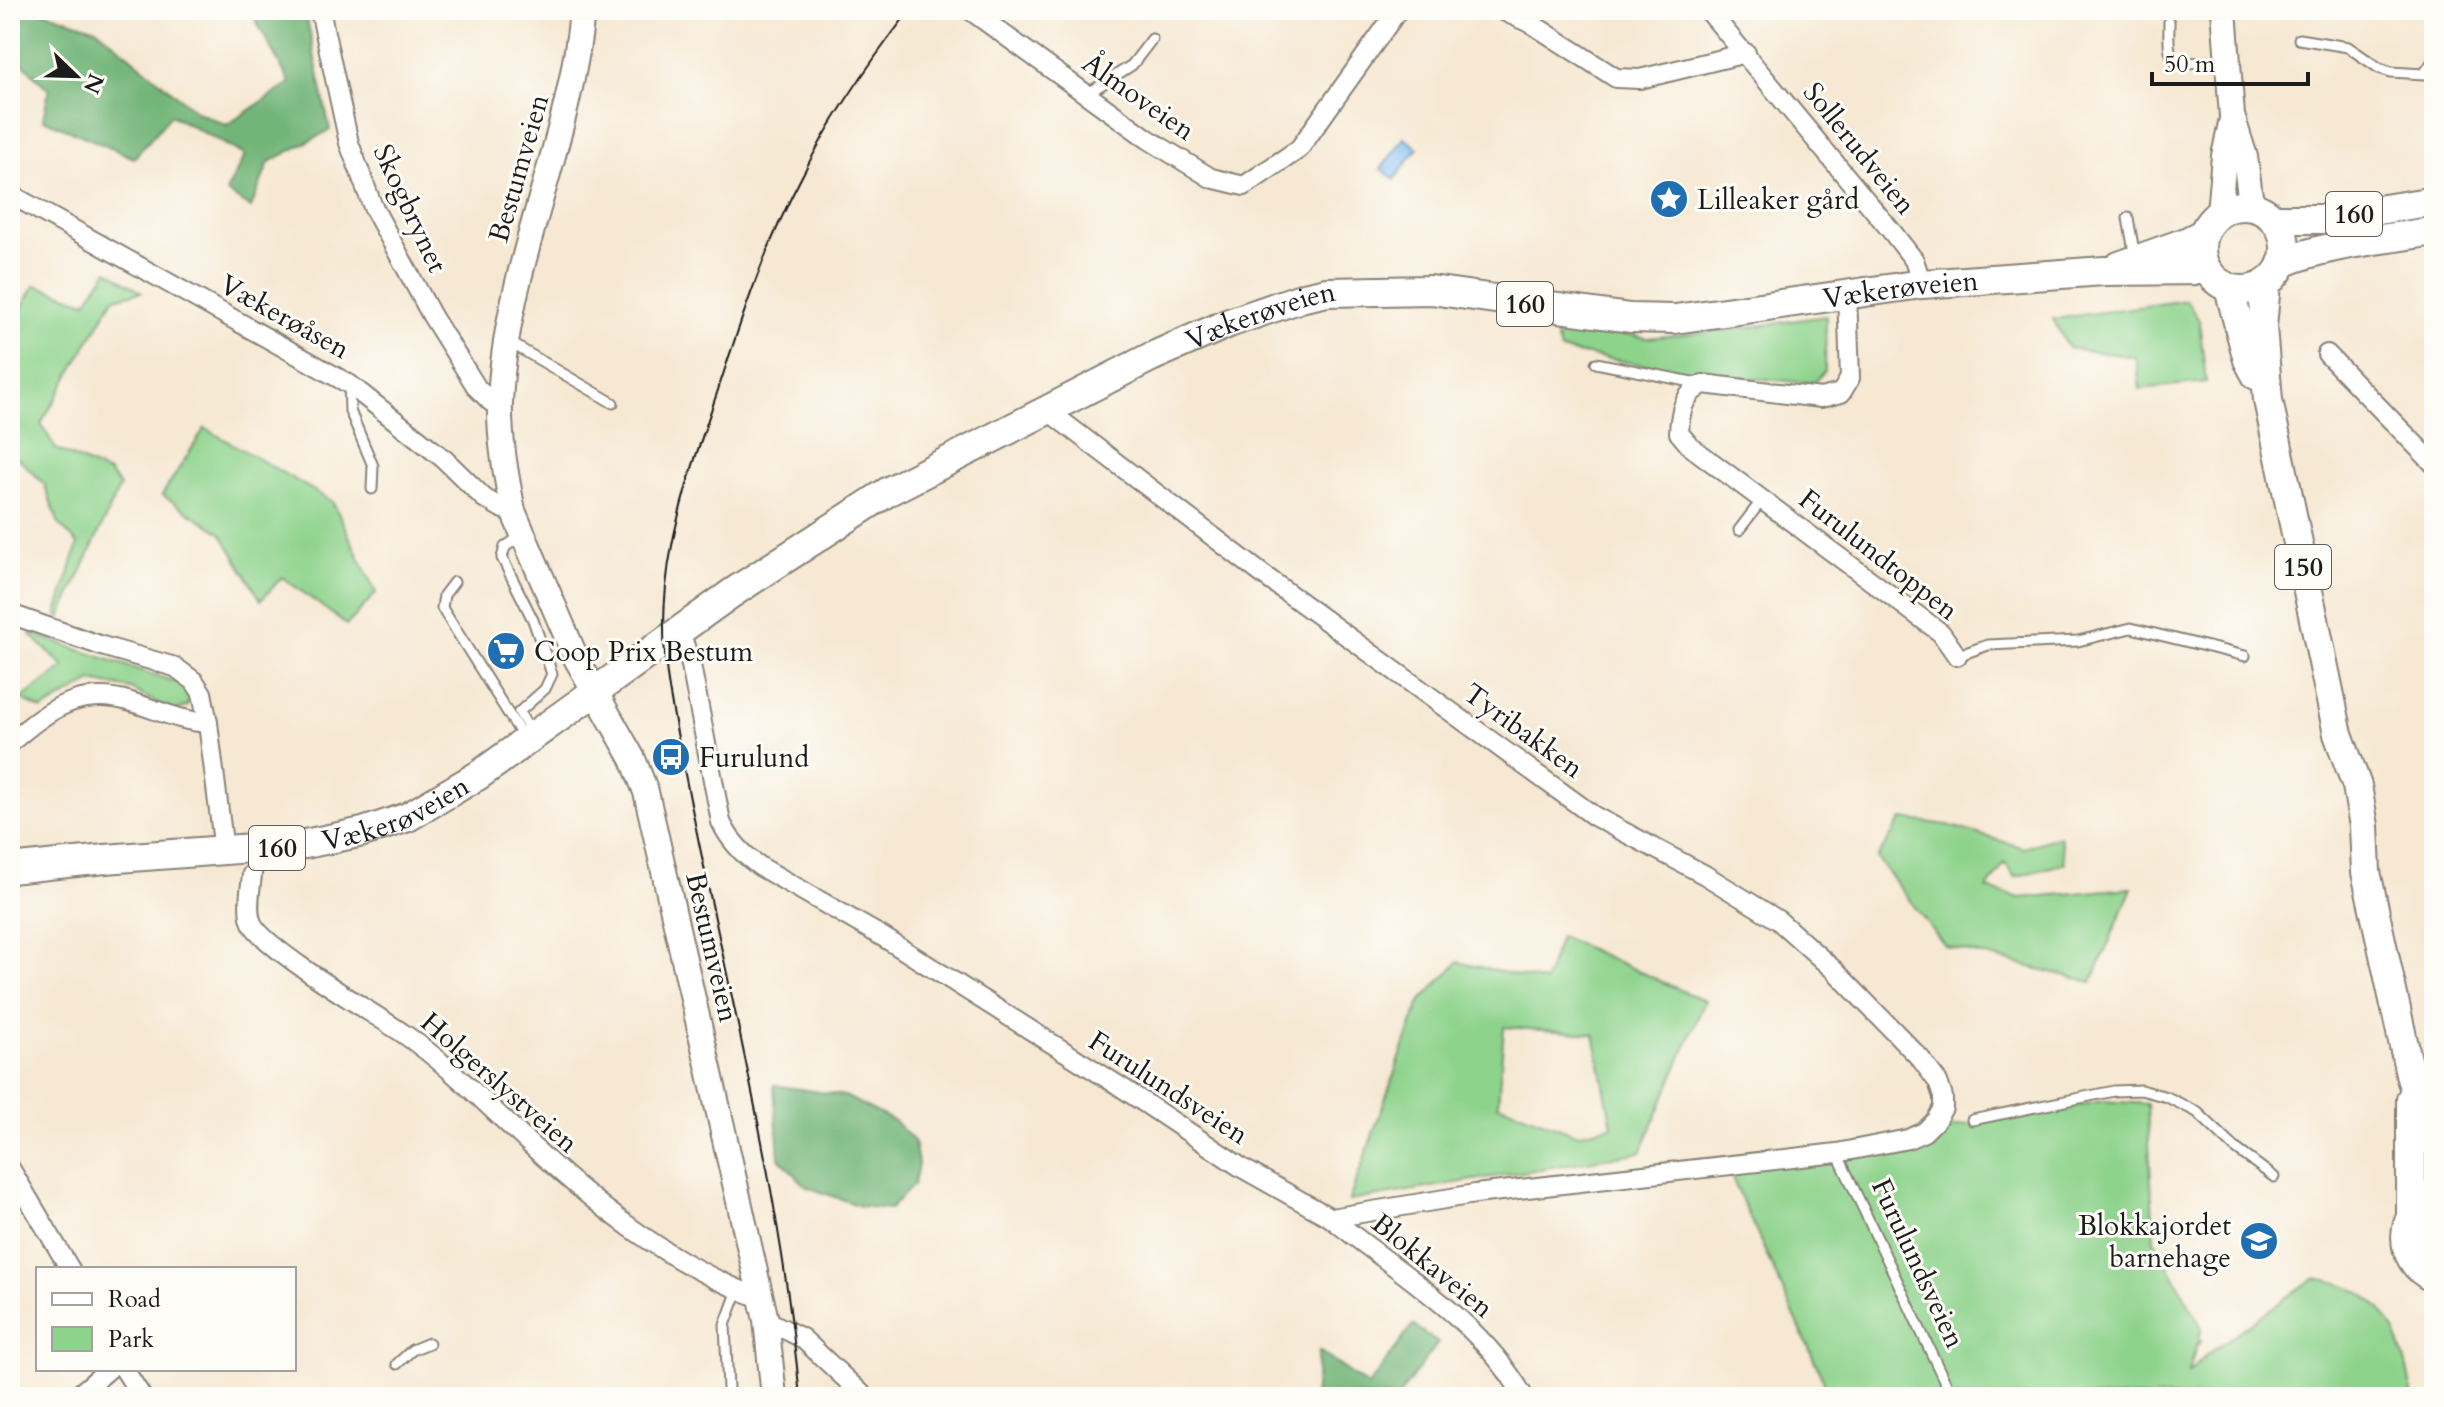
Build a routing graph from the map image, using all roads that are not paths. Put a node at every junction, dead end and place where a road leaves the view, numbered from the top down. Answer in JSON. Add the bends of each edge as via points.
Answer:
{"nodes":[{"id":1,"x":320,"y":10,"type":"edge"},
{"id":2,"x":582,"y":10,"type":"edge"},
{"id":3,"x":970,"y":10,"type":"edge"},
{"id":4,"x":1398,"y":10,"type":"edge"},
{"id":5,"x":1501,"y":10,"type":"edge"},
{"id":6,"x":1708,"y":10,"type":"edge"},
{"id":7,"x":2224,"y":10,"type":"edge"},
{"id":8,"x":2169,"y":22,"type":"dead end"},
{"id":9,"x":1152,"y":39,"type":"dead end"},
{"id":10,"x":2299,"y":39,"type":"dead end"},
{"id":11,"x":1746,"y":53,"type":"junction"},
{"id":12,"x":2434,"y":59,"type":"edge"},
{"id":13,"x":2228,"y":62,"type":"junction"},
{"id":14,"x":1087,"y":94,"type":"junction"},
{"id":15,"x":2232,"y":116,"type":"junction"},
{"id":16,"x":10,"y":194,"type":"edge"},
{"id":17,"x":2434,"y":201,"type":"edge"},
{"id":18,"x":2264,"y":214,"type":"junction"},
{"id":19,"x":2128,"y":218,"type":"dead end"},
{"id":20,"x":2212,"y":223,"type":"junction"},
{"id":21,"x":2434,"y":231,"type":"edge"},
{"id":22,"x":2136,"y":266,"type":"junction"},
{"id":23,"x":2206,"y":270,"type":"junction"},
{"id":24,"x":2274,"y":273,"type":"junction"},
{"id":25,"x":1922,"y":284,"type":"junction"},
{"id":26,"x":2229,"y":288,"type":"junction"},
{"id":27,"x":1847,"y":293,"type":"junction"},
{"id":28,"x":507,"y":341,"type":"junction"},
{"id":29,"x":2327,"y":354,"type":"dead end"},
{"id":30,"x":1596,"y":363,"type":"dead end"},
{"id":31,"x":349,"y":384,"type":"junction"},
{"id":32,"x":1703,"y":384,"type":"junction"},
{"id":33,"x":2268,"y":400,"type":"junction"},
{"id":34,"x":613,"y":403,"type":"dead end"},
{"id":35,"x":500,"y":405,"type":"junction"},
{"id":36,"x":1047,"y":410,"type":"junction"},
{"id":37,"x":2434,"y":464,"type":"edge"},
{"id":38,"x":372,"y":489,"type":"dead end"},
{"id":39,"x":1762,"y":500,"type":"junction"},
{"id":40,"x":518,"y":522,"type":"junction"},
{"id":41,"x":1739,"y":530,"type":"dead end"},
{"id":42,"x":454,"y":582,"type":"dead end"},
{"id":43,"x":10,"y":614,"type":"edge"},
{"id":44,"x":680,"y":631,"type":"junction"},
{"id":45,"x":1957,"y":656,"type":"joint"},
{"id":46,"x":2245,"y":656,"type":"dead end"},
{"id":47,"x":594,"y":693,"type":"junction"},
{"id":48,"x":208,"y":723,"type":"junction"},
{"id":49,"x":530,"y":740,"type":"junction"},
{"id":50,"x":10,"y":743,"type":"edge"},
{"id":51,"x":224,"y":851,"type":"junction"},
{"id":52,"x":10,"y":869,"type":"edge"},
{"id":53,"x":252,"y":874,"type":"dead end"},
{"id":54,"x":2411,"y":1078,"type":"junction"},
{"id":55,"x":1943,"y":1108,"type":"joint"},
{"id":56,"x":1972,"y":1120,"type":"dead end"},
{"id":57,"x":2434,"y":1142,"type":"edge"},
{"id":58,"x":1837,"y":1153,"type":"junction"},
{"id":59,"x":10,"y":1168,"type":"edge"},
{"id":60,"x":2274,"y":1177,"type":"dead end"},
{"id":61,"x":2434,"y":1196,"type":"edge"},
{"id":62,"x":1331,"y":1218,"type":"junction"},
{"id":63,"x":2411,"y":1219,"type":"junction"},
{"id":64,"x":69,"y":1267,"type":"edge"},
{"id":65,"x":2432,"y":1280,"type":"edge"},
{"id":66,"x":754,"y":1303,"type":"junction"},
{"id":67,"x":429,"y":1343,"type":"dead end"},
{"id":68,"x":397,"y":1364,"type":"dead end"},
{"id":69,"x":107,"y":1371,"type":"edge"},
{"id":70,"x":125,"y":1371,"type":"edge"},
{"id":71,"x":728,"y":1389,"type":"dead end"},
{"id":72,"x":76,"y":1397,"type":"edge"},
{"id":73,"x":142,"y":1397,"type":"edge"},
{"id":74,"x":774,"y":1397,"type":"edge"},
{"id":75,"x":865,"y":1397,"type":"edge"},
{"id":76,"x":1524,"y":1397,"type":"edge"},
{"id":77,"x":1952,"y":1397,"type":"edge"}],
"edges":[{"from":1,"to":35,"type":"street","name":"Skogbrynet","via":[[349,143],[373,207],[477,388]]},
{"from":2,"to":28,"type":"street","name":"Bestumveien","via":[[567,106],[519,274]]},
{"from":3,"to":14,"type":"street","name":"Ålmoveien"},
{"from":4,"to":14,"type":"street","name":"Ålmoveien","via":[[1299,149],[1244,186],[1211,178]]},
{"from":5,"to":11,"type":"street","via":[[1616,78],[1640,79]]},
{"from":6,"to":11,"type":"street","name":"Sollerudveien"},
{"from":7,"to":13,"type":"street"},
{"from":8,"to":13,"type":"lane","via":[[2169,46],[2176,63]]},
{"from":9,"to":14,"type":"lane","via":[[1132,65]]},
{"from":10,"to":12,"type":"lane","via":[[2348,47],[2391,72],[2424,74]]},
{"from":11,"to":25,"type":"street","name":"Sollerudveien","via":[[1914,260]]},
{"from":13,"to":15,"type":"street"},
{"from":15,"to":18,"type":"street","via":[[2250,196]]},
{"from":15,"to":20,"type":"street"},
{"from":16,"to":31,"type":"street","name":"Vækerøåsen"},
{"from":17,"to":18,"type":"main road","name":"Vækerøveien","number":"160","via":[[2322,219]]},
{"from":18,"to":20,"type":"main road","name":"Vækerøveien","number":"160","via":[[2237,207]]},
{"from":18,"to":24,"type":"main road","via":[[2284,240]]},
{"from":19,"to":22,"type":"lane"},
{"from":20,"to":22,"type":"main road","name":"Vækerøveien","number":"160"},
{"from":20,"to":23,"type":"main road","via":[[2201,252]]},
{"from":21,"to":24,"type":"main road","number":"160","via":[[2301,255]]},
{"from":22,"to":23,"type":"main road","name":"Vækerøveien","number":"160"},
{"from":22,"to":25,"type":"main road","name":"Vækerøveien","number":"160"},
{"from":23,"to":26,"type":"main road"},
{"from":24,"to":26,"type":"main road","number":"160","via":[[2254,289]]},
{"from":24,"to":33,"type":"main road","number":"150","via":[[2262,327]]},
{"from":25,"to":27,"type":"main road","name":"Vækerøveien","number":"160"},
{"from":26,"to":33,"type":"main road","number":"150","via":[[2248,360]]},
{"from":27,"to":32,"type":"street","via":[[1850,378],[1841,393],[1821,398]]},
{"from":27,"to":36,"type":"main road","name":"Vækerøveien","number":"160","via":[[1675,319],[1618,317],[1431,290],[1327,292],[1229,323]]},
{"from":28,"to":34,"type":"lane"},
{"from":28,"to":35,"type":"street","name":"Bestumveien"},
{"from":29,"to":37,"type":"street"},
{"from":30,"to":32,"type":"lane"},
{"from":31,"to":38,"type":"lane","via":[[350,411],[373,466]]},
{"from":31,"to":40,"type":"street","name":"Vækerøåsen"},
{"from":32,"to":39,"type":"street","name":"Furulundtoppen","via":[[1684,402],[1679,433]]},
{"from":33,"to":54,"type":"main road","number":"150","via":[[2338,734],[2339,793],[2347,830],[2366,872]]},
{"from":35,"to":40,"type":"street","name":"Bestumveien","via":[[508,488]]},
{"from":36,"to":44,"type":"main road","name":"Vækerøveien","number":"160","via":[[889,491]]},
{"from":36,"to":55,"type":"street","name":"Tyribakken","via":[[1594,816],[1778,920],[1920,1058],[1938,1082]]},
{"from":39,"to":41,"type":"lane","name":"Furulundtoppen"},
{"from":39,"to":45,"type":"street","name":"Furulundtoppen","via":[[1941,633]]},
{"from":40,"to":47,"type":"street","name":"Bestumveien"},
{"from":40,"to":49,"type":"lane","via":[[502,558],[552,674],[545,689],[519,712]]},
{"from":42,"to":49,"type":"lane","via":[[442,608]]},
{"from":43,"to":48,"type":"street","via":[[175,667],[199,686]]},
{"from":44,"to":47,"type":"main road","name":"Vækerøveien","number":"160"},
{"from":44,"to":62,"type":"street","name":"Furulundsveien","via":[[721,822],[744,854],[908,952],[1242,1168]]},
{"from":45,"to":46,"type":"lane","via":[[1990,644],[2078,641],[2131,628]]},
{"from":47,"to":49,"type":"main road","name":"Vækerøveien","number":"160"},
{"from":47,"to":66,"type":"street","name":"Bestumveien","via":[[633,759],[654,821]]},
{"from":48,"to":50,"type":"street","via":[[132,702],[81,697],[34,722]]},
{"from":48,"to":51,"type":"street"},
{"from":49,"to":51,"type":"main road","name":"Vækerøveien","number":"160","via":[[444,798],[393,823],[325,841]]},
{"from":51,"to":52,"type":"main road","name":"Vækerøveien","number":"160"},
{"from":53,"to":66,"type":"street","name":"Holgerslystveien","via":[[252,923],[267,939],[444,1064],[620,1221]]},
{"from":54,"to":57,"type":"main road","number":"150"},
{"from":54,"to":63,"type":"main road","number":"150"},
{"from":55,"to":58,"type":"street","name":"Furulundsveien","via":[[1924,1132],[1908,1139]]},
{"from":56,"to":60,"type":"lane","via":[[2141,1090],[2197,1112]]},
{"from":58,"to":62,"type":"street","name":"Furulundsveien","via":[[1475,1194]]},
{"from":58,"to":77,"type":"lane","name":"Furulundsveien"},
{"from":59,"to":64,"type":"street"},
{"from":61,"to":63,"type":"highway"},
{"from":62,"to":76,"type":"street","name":"Blokkaveien","via":[[1457,1317]]},
{"from":63,"to":65,"type":"highway","via":[[2411,1254]]},
{"from":66,"to":71,"type":"lane","via":[[725,1325]]},
{"from":66,"to":74,"type":"street","name":"Bestumveien"},
{"from":66,"to":75,"type":"street","name":"Holgerslystveien","via":[[802,1338]]},
{"from":67,"to":68,"type":"lane"},
{"from":69,"to":72,"type":"street"},
{"from":70,"to":73,"type":"street"}]}
